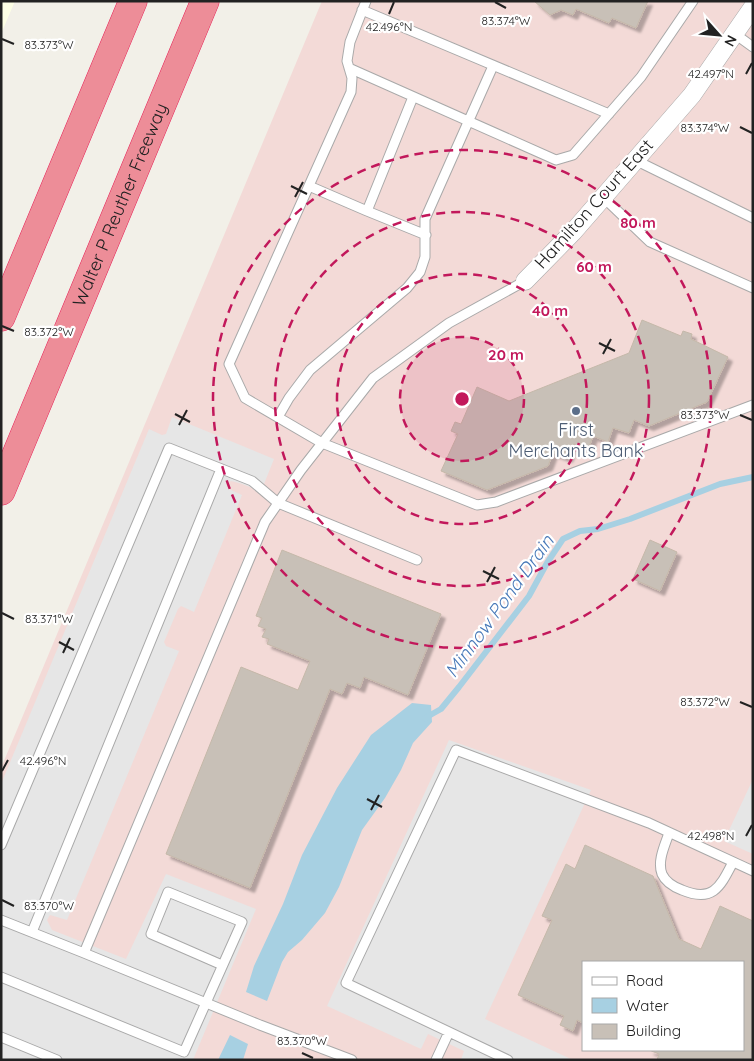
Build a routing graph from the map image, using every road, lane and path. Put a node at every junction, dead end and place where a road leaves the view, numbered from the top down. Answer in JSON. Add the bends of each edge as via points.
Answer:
{"nodes":[{"id":1,"x":133,"y":1,"type":"edge"},
{"id":2,"x":205,"y":1,"type":"edge"},
{"id":3,"x":366,"y":1,"type":"edge"},
{"id":4,"x":693,"y":1,"type":"edge"},
{"id":5,"x":753,"y":7,"type":"edge"},
{"id":6,"x":362,"y":10,"type":"junction"},
{"id":7,"x":735,"y":34,"type":"junction"},
{"id":8,"x":753,"y":46,"type":"edge"},
{"id":9,"x":493,"y":66,"type":"junction"},
{"id":10,"x":349,"y":68,"type":"junction"},
{"id":11,"x":413,"y":97,"type":"junction"},
{"id":12,"x":609,"y":114,"type":"junction"},
{"id":13,"x":469,"y":122,"type":"junction"},
{"id":14,"x":635,"y":160,"type":"junction"},
{"id":15,"x":309,"y":186,"type":"junction"},
{"id":16,"x":603,"y":197,"type":"junction"},
{"id":17,"x":367,"y":211,"type":"junction"},
{"id":18,"x":753,"y":218,"type":"edge"},
{"id":19,"x":426,"y":235,"type":"junction"},
{"id":20,"x":525,"y":281,"type":"joint"},
{"id":21,"x":753,"y":288,"type":"edge"},
{"id":22,"x":1,"y":318,"type":"edge"},
{"id":23,"x":753,"y":405,"type":"edge"},
{"id":24,"x":278,"y":417,"type":"junction"},
{"id":25,"x":322,"y":443,"type":"junction"},
{"id":26,"x":221,"y":469,"type":"junction"},
{"id":27,"x":1,"y":491,"type":"edge"},
{"id":28,"x":278,"y":503,"type":"junction"},
{"id":29,"x":417,"y":560,"type":"dead end"},
{"id":30,"x":669,"y":833,"type":"junction"},
{"id":31,"x":1,"y":845,"type":"edge"},
{"id":32,"x":733,"y":862,"type":"junction"},
{"id":33,"x":753,"y":871,"type":"edge"},
{"id":34,"x":1,"y":920,"type":"edge"},
{"id":35,"x":32,"y":932,"type":"junction"},
{"id":36,"x":84,"y":952,"type":"junction"},
{"id":37,"x":222,"y":965,"type":"junction"},
{"id":38,"x":1,"y":977,"type":"edge"},
{"id":39,"x":206,"y":1002,"type":"junction"},
{"id":40,"x":449,"y":1032,"type":"junction"},
{"id":41,"x":1,"y":1037,"type":"edge"},
{"id":42,"x":183,"y":1056,"type":"edge"},
{"id":43,"x":57,"y":1060,"type":"edge"},
{"id":44,"x":352,"y":1060,"type":"edge"},
{"id":45,"x":436,"y":1060,"type":"edge"},
{"id":46,"x":508,"y":1060,"type":"edge"}],
"edges":[{"from":1,"to":22,"type":"highway"},
{"from":2,"to":27,"type":"highway","name":"Walter P Reuther Freeway"},
{"from":3,"to":6,"type":"lane"},
{"from":4,"to":12,"type":"lane","via":[[641,77]]},
{"from":5,"to":7,"type":"street","name":"Hamilton Court East"},
{"from":6,"to":9,"type":"lane"},
{"from":6,"to":10,"type":"lane","via":[[350,42]]},
{"from":7,"to":8,"type":"lane"},
{"from":7,"to":14,"type":"street","name":"Hamilton Court East","via":[[692,95]]},
{"from":9,"to":12,"type":"lane"},
{"from":9,"to":13,"type":"lane"},
{"from":10,"to":11,"type":"lane"},
{"from":10,"to":15,"type":"lane","via":[[351,92]]},
{"from":11,"to":13,"type":"lane"},
{"from":11,"to":17,"type":"lane"},
{"from":12,"to":13,"type":"lane","via":[[572,155],[556,160]]},
{"from":13,"to":19,"type":"lane","via":[[425,218]]},
{"from":14,"to":16,"type":"street","name":"Hamilton Court East"},
{"from":14,"to":18,"type":"lane"},
{"from":15,"to":17,"type":"lane"},
{"from":15,"to":24,"type":"lane","via":[[228,364],[245,398]]},
{"from":16,"to":20,"type":"street","name":"Hamilton Court East"},
{"from":16,"to":21,"type":"lane","via":[[650,242]]},
{"from":17,"to":19,"type":"lane"},
{"from":19,"to":24,"type":"lane","via":[[425,257],[420,272],[407,288],[310,370]]},
{"from":20,"to":25,"type":"lane","via":[[449,322],[373,378]]},
{"from":23,"to":25,"type":"lane","via":[[496,502],[477,505]]},
{"from":24,"to":25,"type":"lane"},
{"from":25,"to":28,"type":"lane"},
{"from":26,"to":28,"type":"lane","via":[[252,481]]},
{"from":26,"to":31,"type":"lane","via":[[170,448]]},
{"from":26,"to":35,"type":"lane"},
{"from":28,"to":29,"type":"lane"},
{"from":28,"to":36,"type":"lane","via":[[265,522]]},
{"from":30,"to":32,"type":"lane"},
{"from":30,"to":32,"type":"lane","via":[[662,855],[662,873],[670,885],[695,896],[708,895],[723,881]]},
{"from":30,"to":40,"type":"lane","via":[[599,803],[456,750],[346,983]]},
{"from":32,"to":33,"type":"lane"},
{"from":34,"to":35,"type":"lane"},
{"from":35,"to":36,"type":"lane"},
{"from":36,"to":39,"type":"lane"},
{"from":37,"to":37,"type":"lane","via":[[242,922],[168,892],[151,934]]},
{"from":37,"to":39,"type":"lane"},
{"from":38,"to":42,"type":"lane"},
{"from":39,"to":42,"type":"lane"},
{"from":39,"to":44,"type":"lane"},
{"from":40,"to":45,"type":"lane"},
{"from":40,"to":46,"type":"lane"},
{"from":41,"to":43,"type":"lane"}]}
